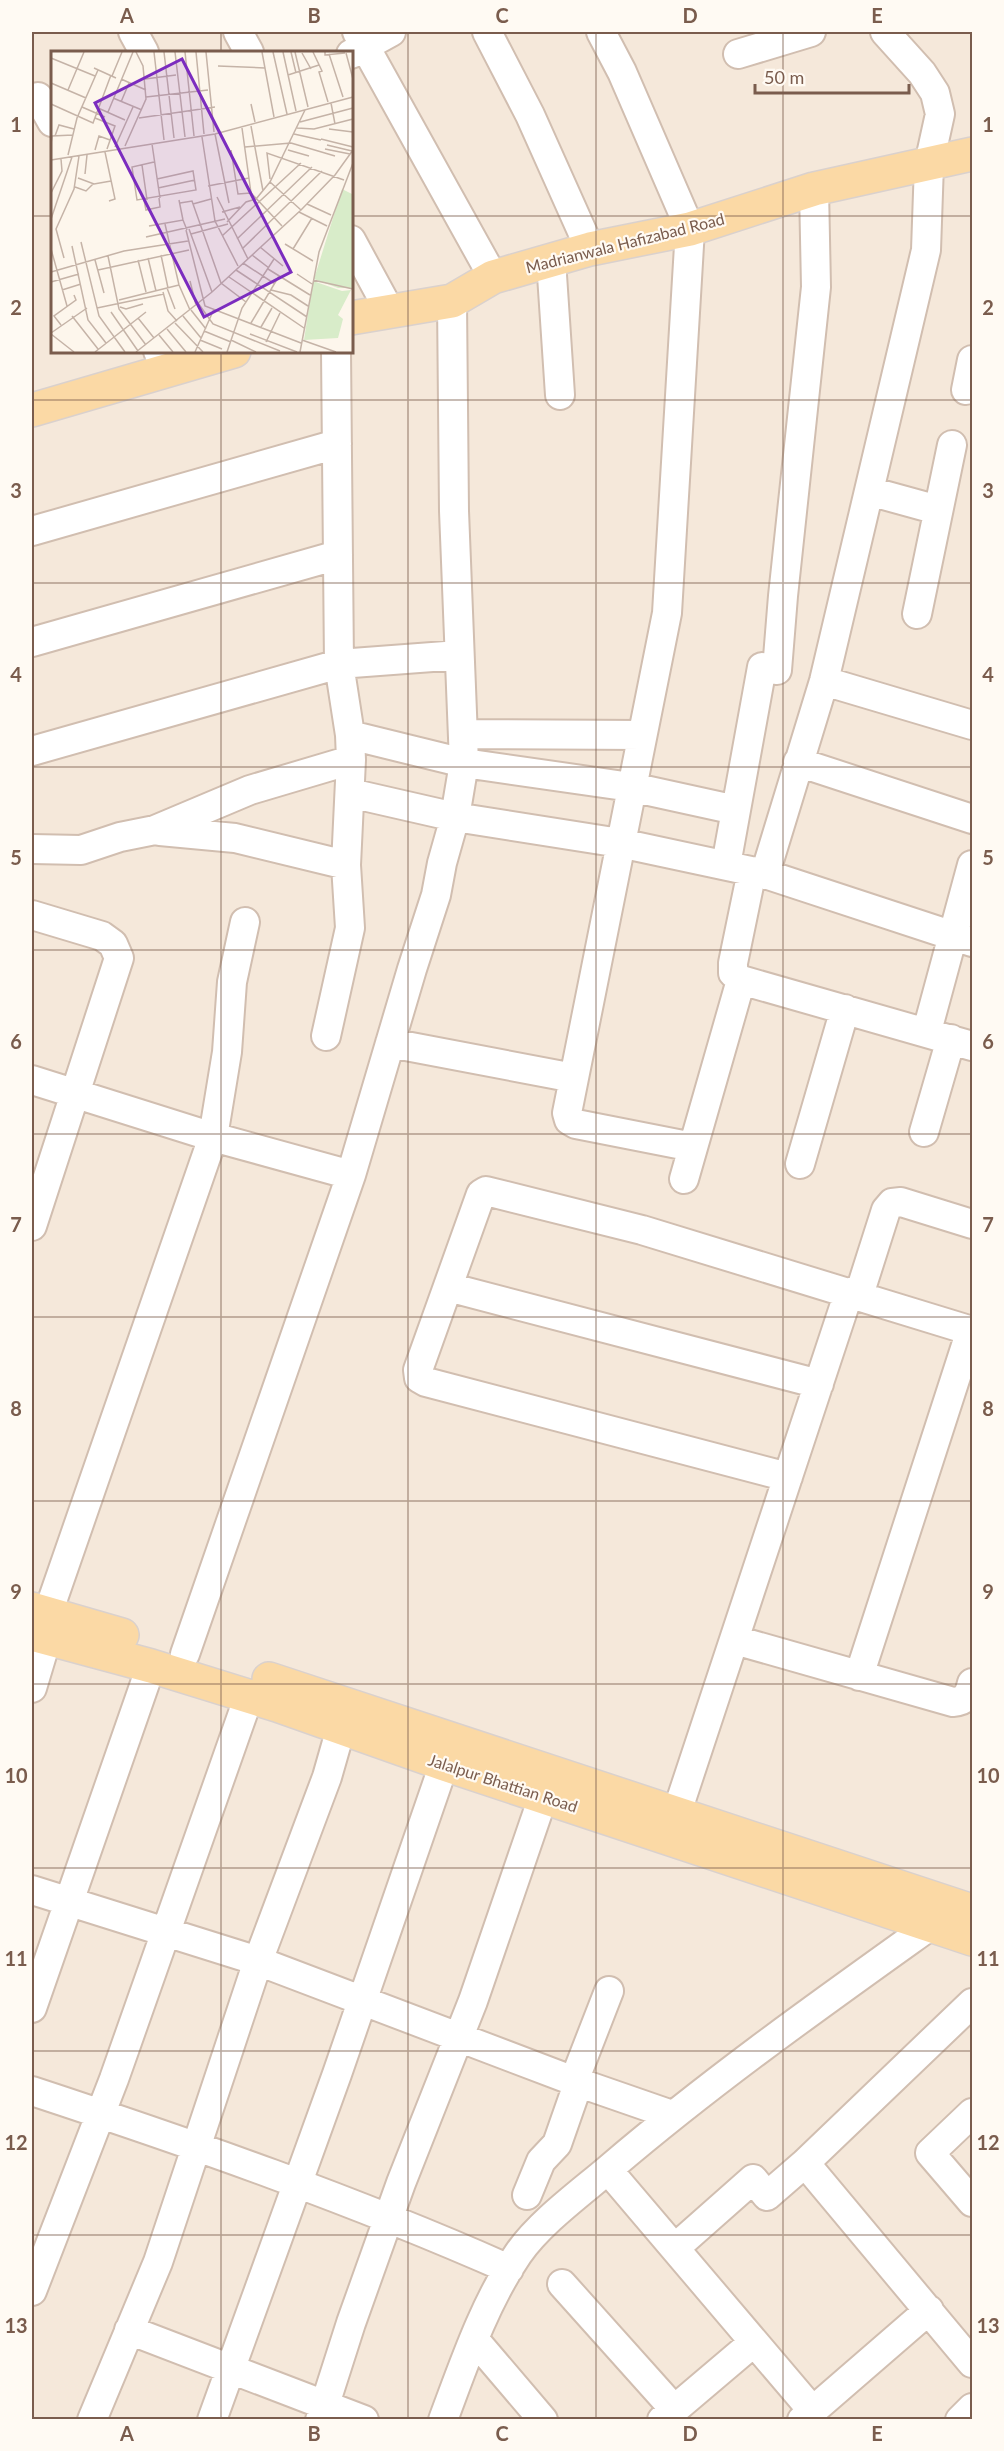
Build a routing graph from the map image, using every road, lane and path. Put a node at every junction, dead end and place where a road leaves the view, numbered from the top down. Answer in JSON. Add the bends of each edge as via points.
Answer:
{"nodes":[{"id":1,"x":132,"y":32,"type":"edge"},
{"id":2,"x":238,"y":32,"type":"edge"},
{"id":3,"x":391,"y":32,"type":"edge"},
{"id":4,"x":487,"y":32,"type":"edge"},
{"id":5,"x":601,"y":32,"type":"edge"},
{"id":6,"x":811,"y":32,"type":"edge"},
{"id":7,"x":885,"y":32,"type":"edge"},
{"id":8,"x":358,"y":44,"type":"edge"},
{"id":9,"x":143,"y":51,"type":"edge"},
{"id":10,"x":248,"y":51,"type":"edge"},
{"id":11,"x":738,"y":54,"type":"dead end"},
{"id":12,"x":38,"y":97,"type":"dead end"},
{"id":13,"x":51,"y":120,"type":"edge"},
{"id":14,"x":972,"y":154,"type":"edge"},
{"id":15,"x":929,"y":164,"type":"junction"},
{"id":16,"x":814,"y":189,"type":"junction"},
{"id":17,"x":690,"y":229,"type":"junction"},
{"id":18,"x":352,"y":242,"type":"edge"},
{"id":19,"x":590,"y":249,"type":"junction"},
{"id":20,"x":551,"y":260,"type":"junction"},
{"id":21,"x":494,"y":277,"type":"junction"},
{"id":22,"x":452,"y":301,"type":"junction"},
{"id":23,"x":389,"y":310,"type":"junction"},
{"id":24,"x":352,"y":318,"type":"edge"},
{"id":25,"x":227,"y":352,"type":"edge"},
{"id":26,"x":336,"y":352,"type":"edge"},
{"id":27,"x":972,"y":360,"type":"edge"},
{"id":28,"x":162,"y":361,"type":"edge"},
{"id":29,"x":966,"y":390,"type":"dead end"},
{"id":30,"x":560,"y":395,"type":"dead end"},
{"id":31,"x":32,"y":410,"type":"edge"},
{"id":32,"x":338,"y":444,"type":"junction"},
{"id":33,"x":952,"y":445,"type":"dead end"},
{"id":34,"x":869,"y":491,"type":"junction"},
{"id":35,"x":938,"y":510,"type":"junction"},
{"id":36,"x":32,"y":531,"type":"edge"},
{"id":37,"x":338,"y":555,"type":"junction"},
{"id":38,"x":917,"y":614,"type":"dead end"},
{"id":39,"x":32,"y":642,"type":"edge"},
{"id":40,"x":459,"y":655,"type":"junction"},
{"id":41,"x":339,"y":664,"type":"junction"},
{"id":42,"x":824,"y":681,"type":"junction"},
{"id":43,"x":972,"y":725,"type":"edge"},
{"id":44,"x":463,"y":734,"type":"junction"},
{"id":45,"x":642,"y":735,"type":"junction"},
{"id":46,"x":351,"y":747,"type":"junction"},
{"id":47,"x":32,"y":752,"type":"edge"},
{"id":48,"x":798,"y":762,"type":"junction"},
{"id":49,"x":464,"y":763,"type":"junction"},
{"id":50,"x":632,"y":787,"type":"junction"},
{"id":51,"x":350,"y":793,"type":"junction"},
{"id":52,"x":736,"y":810,"type":"junction"},
{"id":53,"x":455,"y":817,"type":"junction"},
{"id":54,"x":972,"y":819,"type":"edge"},
{"id":55,"x":155,"y":830,"type":"junction"},
{"id":56,"x":620,"y":843,"type":"junction"},
{"id":57,"x":32,"y":849,"type":"edge"},
{"id":58,"x":972,"y":865,"type":"edge"},
{"id":59,"x":346,"y":866,"type":"junction"},
{"id":60,"x":748,"y":870,"type":"junction"},
{"id":61,"x":32,"y":915,"type":"edge"},
{"id":62,"x":245,"y":922,"type":"dead end"},
{"id":63,"x":963,"y":939,"type":"edge"},
{"id":64,"x":741,"y":980,"type":"junction"},
{"id":65,"x":845,"y":1009,"type":"junction"},
{"id":66,"x":326,"y":1036,"type":"dead end"},
{"id":67,"x":950,"y":1039,"type":"edge"},
{"id":68,"x":390,"y":1043,"type":"junction"},
{"id":69,"x":574,"y":1078,"type":"junction"},
{"id":70,"x":32,"y":1080,"type":"edge"},
{"id":71,"x":75,"y":1094,"type":"junction"},
{"id":72,"x":924,"y":1132,"type":"dead end"},
{"id":73,"x":213,"y":1137,"type":"junction"},
{"id":74,"x":693,"y":1147,"type":"junction"},
{"id":75,"x":800,"y":1164,"type":"dead end"},
{"id":76,"x":351,"y":1175,"type":"junction"},
{"id":77,"x":684,"y":1179,"type":"dead end"},
{"id":78,"x":972,"y":1224,"type":"edge"},
{"id":79,"x":32,"y":1227,"type":"edge"},
{"id":80,"x":448,"y":1287,"type":"junction"},
{"id":81,"x":854,"y":1293,"type":"junction"},
{"id":82,"x":972,"y":1331,"type":"edge"},
{"id":83,"x":819,"y":1384,"type":"junction"},
{"id":84,"x":788,"y":1477,"type":"junction"},
{"id":85,"x":40,"y":1623,"type":"edge"},
{"id":86,"x":735,"y":1640,"type":"junction"},
{"id":87,"x":185,"y":1654,"type":"junction"},
{"id":88,"x":151,"y":1666,"type":"junction"},
{"id":89,"x":859,"y":1676,"type":"junction"},
{"id":90,"x":972,"y":1683,"type":"edge"},
{"id":91,"x":32,"y":1688,"type":"edge"},
{"id":92,"x":249,"y":1696,"type":"junction"},
{"id":93,"x":341,"y":1728,"type":"junction"},
{"id":94,"x":444,"y":1764,"type":"junction"},
{"id":95,"x":543,"y":1797,"type":"junction"},
{"id":96,"x":676,"y":1815,"type":"junction"},
{"id":97,"x":32,"y":1890,"type":"edge"},
{"id":98,"x":69,"y":1902,"type":"junction"},
{"id":99,"x":972,"y":1911,"type":"edge"},
{"id":100,"x":931,"y":1925,"type":"junction"},
{"id":101,"x":166,"y":1932,"type":"junction"},
{"id":102,"x":972,"y":1939,"type":"edge"},
{"id":103,"x":258,"y":1961,"type":"junction"},
{"id":104,"x":609,"y":1991,"type":"dead end"},
{"id":105,"x":362,"y":2000,"type":"junction"},
{"id":106,"x":972,"y":2003,"type":"edge"},
{"id":107,"x":32,"y":2008,"type":"edge"},
{"id":108,"x":459,"y":2036,"type":"junction"},
{"id":109,"x":577,"y":2081,"type":"junction"},
{"id":110,"x":32,"y":2091,"type":"edge"},
{"id":111,"x":972,"y":2113,"type":"edge"},
{"id":112,"x":102,"y":2114,"type":"junction"},
{"id":113,"x":672,"y":2115,"type":"junction"},
{"id":114,"x":196,"y":2145,"type":"junction"},
{"id":115,"x":805,"y":2163,"type":"junction"},
{"id":116,"x":608,"y":2170,"type":"junction"},
{"id":117,"x":297,"y":2183,"type":"junction"},
{"id":118,"x":526,"y":2195,"type":"dead end"},
{"id":119,"x":972,"y":2202,"type":"edge"},
{"id":120,"x":389,"y":2217,"type":"junction"},
{"id":121,"x":675,"y":2248,"type":"junction"},
{"id":122,"x":509,"y":2269,"type":"junction"},
{"id":123,"x":562,"y":2284,"type":"dead end"},
{"id":124,"x":32,"y":2291,"type":"edge"},
{"id":125,"x":929,"y":2310,"type":"junction"},
{"id":126,"x":129,"y":2330,"type":"junction"},
{"id":127,"x":474,"y":2339,"type":"junction"},
{"id":128,"x":754,"y":2342,"type":"junction"},
{"id":129,"x":972,"y":2363,"type":"edge"},
{"id":130,"x":231,"y":2369,"type":"junction"},
{"id":131,"x":972,"y":2408,"type":"edge"},
{"id":132,"x":322,"y":2412,"type":"edge"},
{"id":133,"x":668,"y":2414,"type":"edge"},
{"id":134,"x":807,"y":2415,"type":"edge"},
{"id":135,"x":92,"y":2420,"type":"edge"},
{"id":136,"x":212,"y":2420,"type":"edge"},
{"id":137,"x":364,"y":2420,"type":"edge"},
{"id":138,"x":443,"y":2420,"type":"edge"},
{"id":139,"x":543,"y":2420,"type":"edge"},
{"id":140,"x":960,"y":2420,"type":"edge"}],
"edges":[{"from":1,"to":9,"type":"street"},
{"from":2,"to":10,"type":"street"},
{"from":3,"to":8,"type":"street"},
{"from":4,"to":19,"type":"street","via":[[530,115]]},
{"from":5,"to":17,"type":"street"},
{"from":6,"to":11,"type":"street"},
{"from":7,"to":15,"type":"street","via":[[935,93],[940,114]]},
{"from":8,"to":21,"type":"street"},
{"from":12,"to":13,"type":"street"},
{"from":14,"to":15,"type":"main road","name":"Madrianwala Hafizabad Road"},
{"from":15,"to":16,"type":"main road","name":"Madrianwala Hafizabad Road"},
{"from":15,"to":34,"type":"street","via":[[926,250]]},
{"from":16,"to":17,"type":"main road","name":"Madrianwala Hafizabad Road"},
{"from":16,"to":52,"type":"street","via":[[816,287],[777,670],[762,667]]},
{"from":17,"to":19,"type":"main road","name":"Madrianwala Hafizabad Road"},
{"from":17,"to":45,"type":"street","via":[[667,613]]},
{"from":18,"to":23,"type":"street"},
{"from":19,"to":20,"type":"main road","name":"Madrianwala Hafizabad Road"},
{"from":20,"to":21,"type":"main road","name":"Madrianwala Hafizabad Road"},
{"from":20,"to":30,"type":"street"},
{"from":21,"to":22,"type":"main road","name":"Madrianwala Hafizabad Road"},
{"from":22,"to":23,"type":"main road","name":"Madrianwala Hafizabad Road"},
{"from":22,"to":40,"type":"street"},
{"from":23,"to":24,"type":"main road","name":"Madrianwala Hafizabad Road"},
{"from":25,"to":28,"type":"main road"},
{"from":26,"to":32,"type":"street"},
{"from":27,"to":29,"type":"street"},
{"from":28,"to":31,"type":"main road"},
{"from":32,"to":36,"type":"street"},
{"from":32,"to":37,"type":"street"},
{"from":33,"to":35,"type":"street"},
{"from":34,"to":35,"type":"street"},
{"from":34,"to":42,"type":"street"},
{"from":35,"to":38,"type":"street"},
{"from":37,"to":39,"type":"street"},
{"from":37,"to":41,"type":"street"},
{"from":40,"to":41,"type":"street"},
{"from":40,"to":44,"type":"street"},
{"from":41,"to":46,"type":"street"},
{"from":41,"to":47,"type":"street"},
{"from":42,"to":43,"type":"street"},
{"from":42,"to":48,"type":"street"},
{"from":44,"to":45,"type":"street"},
{"from":44,"to":49,"type":"street"},
{"from":45,"to":50,"type":"street"},
{"from":46,"to":49,"type":"street"},
{"from":46,"to":51,"type":"street"},
{"from":46,"to":55,"type":"street"},
{"from":48,"to":54,"type":"street"},
{"from":48,"to":60,"type":"street"},
{"from":49,"to":50,"type":"street"},
{"from":49,"to":53,"type":"street"},
{"from":50,"to":52,"type":"street"},
{"from":50,"to":56,"type":"street"},
{"from":51,"to":53,"type":"street"},
{"from":51,"to":59,"type":"street"},
{"from":52,"to":60,"type":"street"},
{"from":53,"to":56,"type":"street"},
{"from":53,"to":68,"type":"street","via":[[436,895]]},
{"from":55,"to":57,"type":"street","via":[[81,850]]},
{"from":55,"to":59,"type":"street","via":[[235,838]]},
{"from":56,"to":60,"type":"street"},
{"from":56,"to":69,"type":"street"},
{"from":58,"to":63,"type":"street"},
{"from":59,"to":66,"type":"street","via":[[350,928]]},
{"from":60,"to":63,"type":"street"},
{"from":60,"to":64,"type":"street","via":[[733,963],[733,973]]},
{"from":61,"to":71,"type":"street","via":[[102,936],[114,944],[119,958]]},
{"from":62,"to":73,"type":"street","via":[[232,982],[227,1052]]},
{"from":63,"to":67,"type":"street"},
{"from":64,"to":65,"type":"street"},
{"from":64,"to":74,"type":"street"},
{"from":65,"to":67,"type":"street"},
{"from":65,"to":75,"type":"street"},
{"from":67,"to":72,"type":"street"},
{"from":68,"to":69,"type":"street"},
{"from":68,"to":76,"type":"street"},
{"from":69,"to":74,"type":"street","via":[[569,1120]]},
{"from":70,"to":71,"type":"street"},
{"from":71,"to":73,"type":"street"},
{"from":71,"to":79,"type":"street"},
{"from":73,"to":76,"type":"street"},
{"from":73,"to":85,"type":"street"},
{"from":74,"to":77,"type":"street"},
{"from":76,"to":87,"type":"street"},
{"from":78,"to":81,"type":"street","via":[[901,1202],[892,1203]]},
{"from":80,"to":81,"type":"street","via":[[477,1201],[486,1191],[642,1230]]},
{"from":80,"to":83,"type":"street"},
{"from":80,"to":84,"type":"street","via":[[418,1378]]},
{"from":81,"to":82,"type":"street"},
{"from":81,"to":83,"type":"street"},
{"from":82,"to":89,"type":"street"},
{"from":83,"to":84,"type":"street"},
{"from":84,"to":86,"type":"street"},
{"from":85,"to":87,"type":"main road","name":"Jalalpur Bhattian Road"},
{"from":85,"to":88,"type":"main road","name":"Jalalpur Bhattian Road"},
{"from":85,"to":91,"type":"street"},
{"from":86,"to":89,"type":"street"},
{"from":86,"to":96,"type":"street"},
{"from":87,"to":96,"type":"main road","name":"Jalalpur Bhattian Road"},
{"from":88,"to":92,"type":"main road","name":"Jalalpur Bhattian Road"},
{"from":88,"to":98,"type":"street"},
{"from":89,"to":90,"type":"street","via":[[953,1702],[969,1695]]},
{"from":92,"to":93,"type":"main road","name":"Jalalpur Bhattian Road"},
{"from":92,"to":101,"type":"street"},
{"from":93,"to":94,"type":"main road","name":"Jalalpur Bhattian Road"},
{"from":93,"to":103,"type":"street","via":[[327,1777]]},
{"from":94,"to":95,"type":"main road","name":"Jalalpur Bhattian Road"},
{"from":94,"to":105,"type":"street"},
{"from":95,"to":100,"type":"main road","name":"Jalalpur Bhattian Road"},
{"from":95,"to":108,"type":"street"},
{"from":96,"to":99,"type":"main road","name":"Jalalpur Bhattian Road"},
{"from":97,"to":98,"type":"street"},
{"from":98,"to":101,"type":"street"},
{"from":98,"to":107,"type":"street"},
{"from":100,"to":102,"type":"main road","name":"Jalalpur Bhattian Road"},
{"from":100,"to":113,"type":"street"},
{"from":101,"to":103,"type":"street"},
{"from":101,"to":112,"type":"street"},
{"from":103,"to":105,"type":"street"},
{"from":103,"to":114,"type":"street"},
{"from":104,"to":109,"type":"street"},
{"from":105,"to":108,"type":"street"},
{"from":105,"to":117,"type":"street"},
{"from":106,"to":115,"type":"street"},
{"from":108,"to":109,"type":"street"},
{"from":108,"to":120,"type":"street"},
{"from":109,"to":113,"type":"street"},
{"from":109,"to":118,"type":"street","via":[[557,2144],[541,2161]]},
{"from":110,"to":112,"type":"street"},
{"from":111,"to":119,"type":"street","via":[[930,2153]]},
{"from":112,"to":114,"type":"street"},
{"from":112,"to":124,"type":"street"},
{"from":113,"to":116,"type":"street"},
{"from":114,"to":117,"type":"street"},
{"from":114,"to":126,"type":"street","via":[[158,2262]]},
{"from":115,"to":121,"type":"street","via":[[767,2196],[753,2179]]},
{"from":115,"to":125,"type":"street"},
{"from":116,"to":121,"type":"street"},
{"from":116,"to":122,"type":"street","via":[[553,2216]]},
{"from":117,"to":120,"type":"street"},
{"from":117,"to":130,"type":"street"},
{"from":120,"to":122,"type":"street"},
{"from":120,"to":132,"type":"street"},
{"from":121,"to":128,"type":"street"},
{"from":122,"to":127,"type":"street"},
{"from":123,"to":133,"type":"street"},
{"from":125,"to":129,"type":"street"},
{"from":125,"to":134,"type":"street"},
{"from":126,"to":130,"type":"street"},
{"from":126,"to":135,"type":"street"},
{"from":127,"to":138,"type":"street"},
{"from":127,"to":139,"type":"street"},
{"from":128,"to":133,"type":"street"},
{"from":128,"to":134,"type":"street"},
{"from":130,"to":132,"type":"street"},
{"from":130,"to":136,"type":"street"},
{"from":131,"to":140,"type":"street"},
{"from":132,"to":137,"type":"street"}]}
